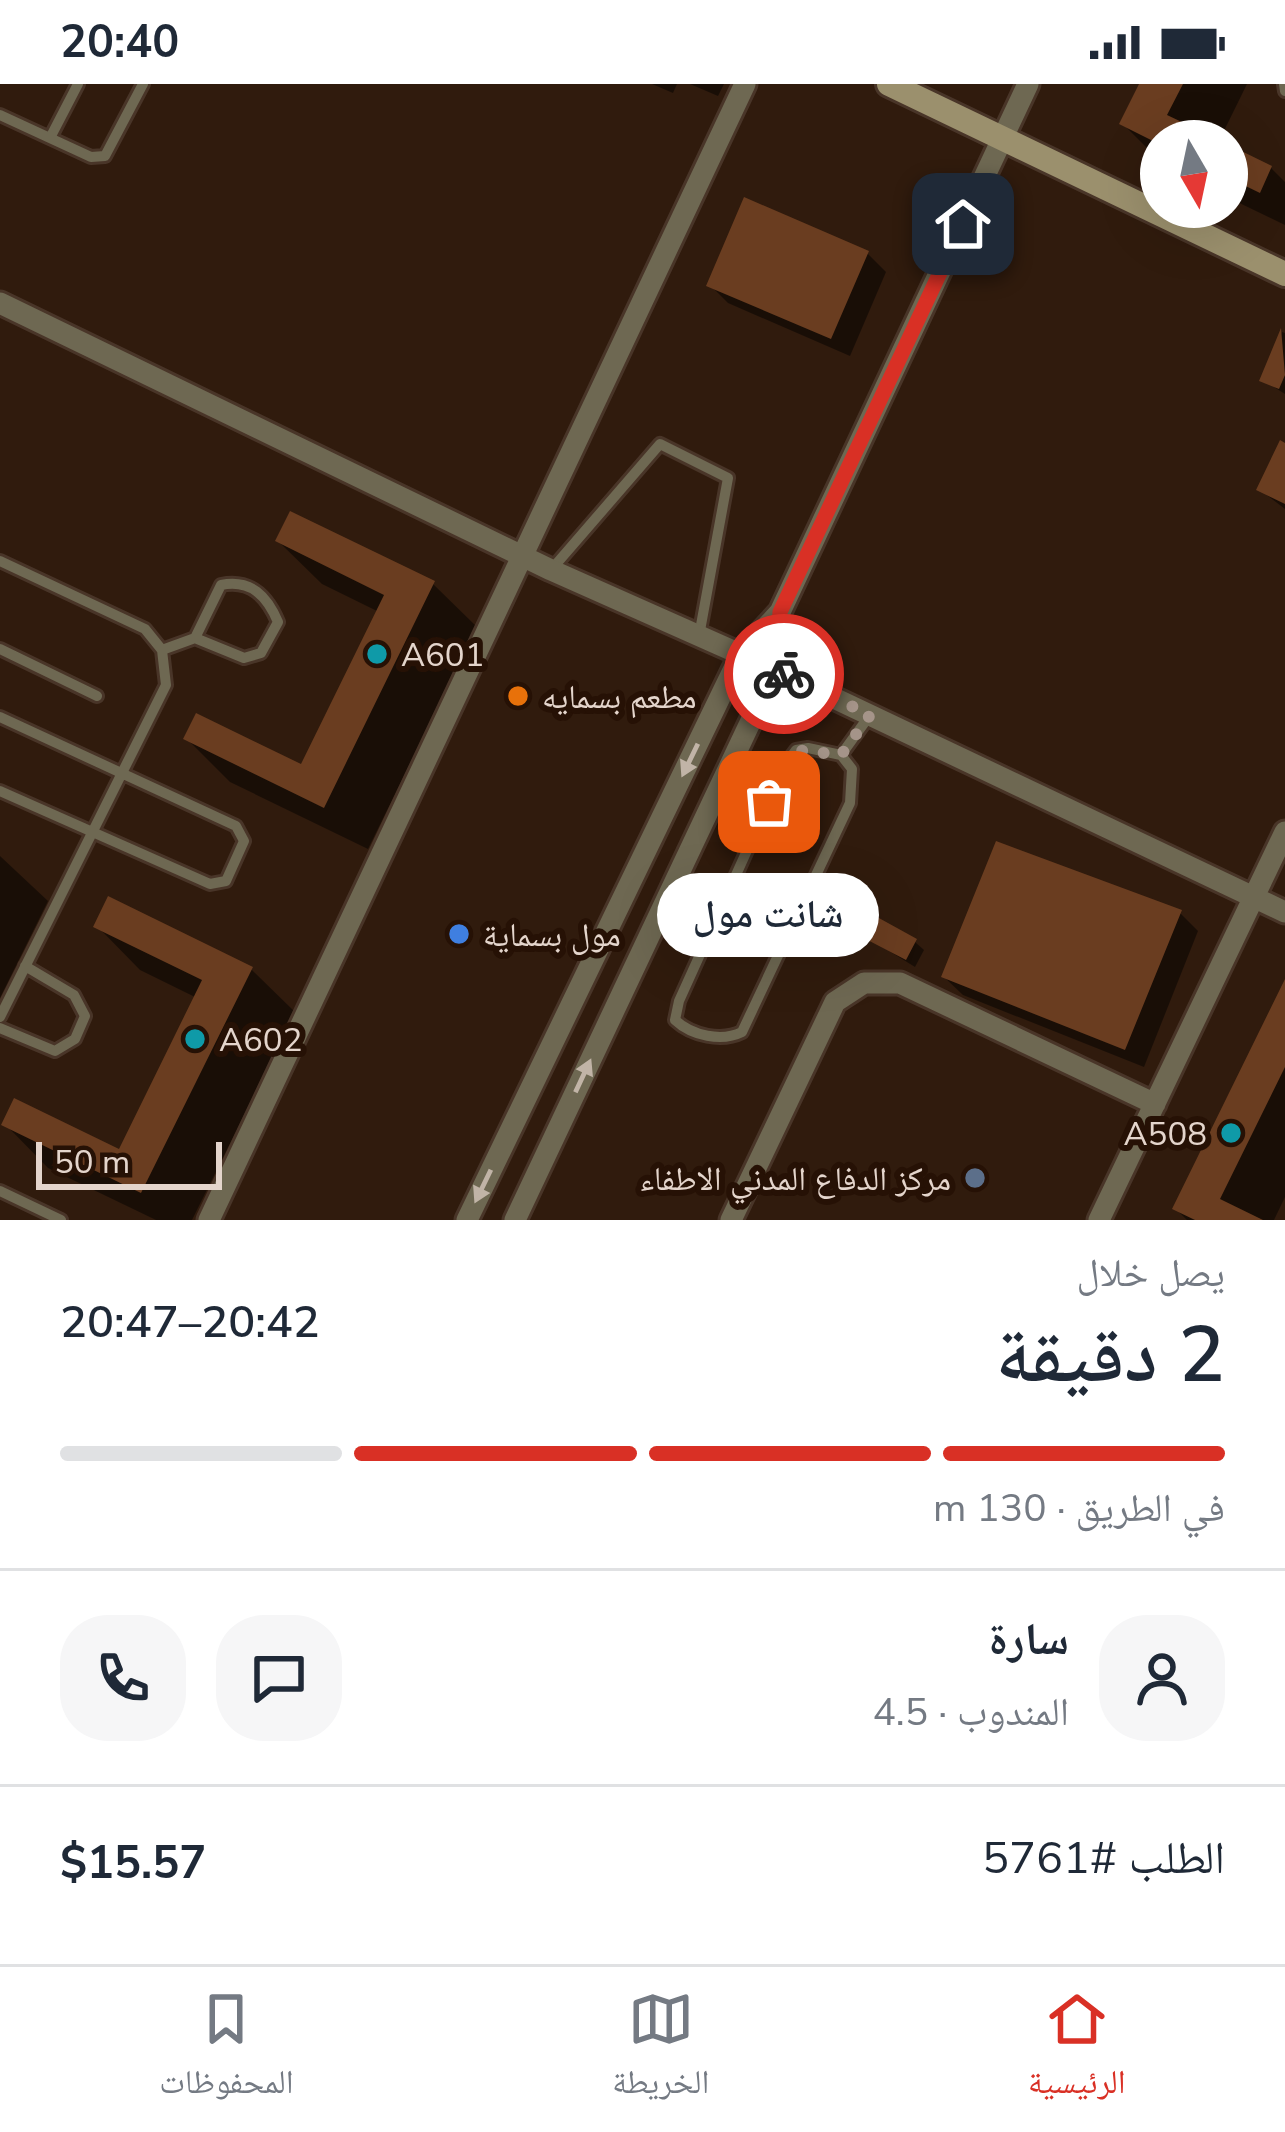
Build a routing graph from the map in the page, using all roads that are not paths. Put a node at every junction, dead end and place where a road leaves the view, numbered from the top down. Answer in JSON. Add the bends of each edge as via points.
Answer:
{"nodes":[{"id":1,"x":78,"y":84,"type":"edge"},
{"id":2,"x":143,"y":84,"type":"edge"},
{"id":3,"x":745,"y":84,"type":"edge"},
{"id":4,"x":890,"y":84,"type":"edge"},
{"id":5,"x":1028,"y":84,"type":"edge"},
{"id":6,"x":0,"y":115,"type":"edge"},
{"id":7,"x":1004,"y":137,"type":"junction"},
{"id":8,"x":50,"y":138,"type":"junction"},
{"id":9,"x":1285,"y":274,"type":"edge"},
{"id":10,"x":0,"y":303,"type":"edge"},
{"id":11,"x":526,"y":557,"type":"junction"},
{"id":12,"x":0,"y":561,"type":"edge"},
{"id":13,"x":551,"y":570,"type":"junction"},
{"id":14,"x":780,"y":612,"type":"junction"},
{"id":15,"x":699,"y":636,"type":"junction"},
{"id":16,"x":196,"y":638,"type":"junction"},
{"id":17,"x":0,"y":649,"type":"edge"},
{"id":18,"x":162,"y":650,"type":"junction"},
{"id":19,"x":741,"y":654,"type":"junction"},
{"id":20,"x":775,"y":670,"type":"junction"},
{"id":21,"x":97,"y":696,"type":"dead end"},
{"id":22,"x":870,"y":715,"type":"junction"},
{"id":23,"x":0,"y":717,"type":"edge"},
{"id":24,"x":841,"y":755,"type":"junction"},
{"id":25,"x":121,"y":775,"type":"junction"},
{"id":26,"x":0,"y":791,"type":"edge"},
{"id":27,"x":1285,"y":832,"type":"edge"},
{"id":28,"x":91,"y":835,"type":"junction"},
{"id":29,"x":1253,"y":897,"type":"junction"},
{"id":30,"x":1285,"y":912,"type":"edge"},
{"id":31,"x":25,"y":966,"type":"junction"},
{"id":32,"x":0,"y":1017,"type":"edge"},
{"id":33,"x":0,"y":1028,"type":"edge"},
{"id":34,"x":1154,"y":1104,"type":"junction"},
{"id":35,"x":509,"y":1133,"type":"junction"},
{"id":36,"x":548,"y":1151,"type":"junction"},
{"id":37,"x":0,"y":1191,"type":"edge"},
{"id":38,"x":61,"y":1220,"type":"edge"},
{"id":39,"x":208,"y":1220,"type":"edge"},
{"id":40,"x":467,"y":1220,"type":"edge"},
{"id":41,"x":515,"y":1220,"type":"edge"},
{"id":42,"x":731,"y":1220,"type":"edge"},
{"id":43,"x":1099,"y":1220,"type":"edge"}],
"edges":[{"from":1,"to":8,"type":"lane"},
{"from":2,"to":8,"type":"lane","via":[[105,156]]},
{"from":3,"to":11,"type":"street"},
{"from":4,"to":7,"type":"street"},
{"from":5,"to":7,"type":"street"},
{"from":6,"to":8,"type":"lane"},
{"from":7,"to":9,"type":"street"},
{"from":7,"to":14,"type":"street"},
{"from":10,"to":11,"type":"street"},
{"from":11,"to":13,"type":"street"},
{"from":11,"to":39,"type":"street"},
{"from":12,"to":18,"type":"lane","via":[[145,629]]},
{"from":13,"to":15,"type":"street"},
{"from":13,"to":15,"type":"lane","via":[[660,444],[728,478]]},
{"from":14,"to":19,"type":"street"},
{"from":14,"to":20,"type":"street"},
{"from":15,"to":19,"type":"street"},
{"from":16,"to":16,"type":"lane","via":[[244,658],[262,653],[278,622],[268,597],[238,581],[220,585]]},
{"from":16,"to":18,"type":"lane"},
{"from":17,"to":21,"type":"lane"},
{"from":18,"to":25,"type":"lane","via":[[166,685]]},
{"from":19,"to":20,"type":"street"},
{"from":19,"to":35,"type":"street","one_way":true},
{"from":20,"to":22,"type":"street"},
{"from":36,"to":20,"type":"street","one_way":true},
{"from":22,"to":24,"type":"lane"},
{"from":22,"to":29,"type":"street"},
{"from":23,"to":25,"type":"lane"},
{"from":24,"to":24,"type":"lane","via":[[808,748],[787,762],[679,1000],[675,1020],[685,1030],[728,1039],[753,1016],[850,803],[852,770]]},
{"from":25,"to":28,"type":"lane"},
{"from":25,"to":28,"type":"lane","via":[[236,826],[244,841],[226,881],[210,884]]},
{"from":26,"to":28,"type":"lane"},
{"from":27,"to":29,"type":"street"},
{"from":28,"to":31,"type":"lane"},
{"from":29,"to":30,"type":"street"},
{"from":29,"to":34,"type":"street"},
{"from":31,"to":32,"type":"lane"},
{"from":31,"to":33,"type":"lane","via":[[74,994],[85,1016],[75,1039],[56,1051]]},
{"from":34,"to":42,"type":"street","via":[[900,983],[864,983],[835,1002]]},
{"from":34,"to":43,"type":"street"},
{"from":35,"to":36,"type":"street"},
{"from":35,"to":40,"type":"street","one_way":true},
{"from":36,"to":41,"type":"street"},
{"from":37,"to":38,"type":"lane"}]}
